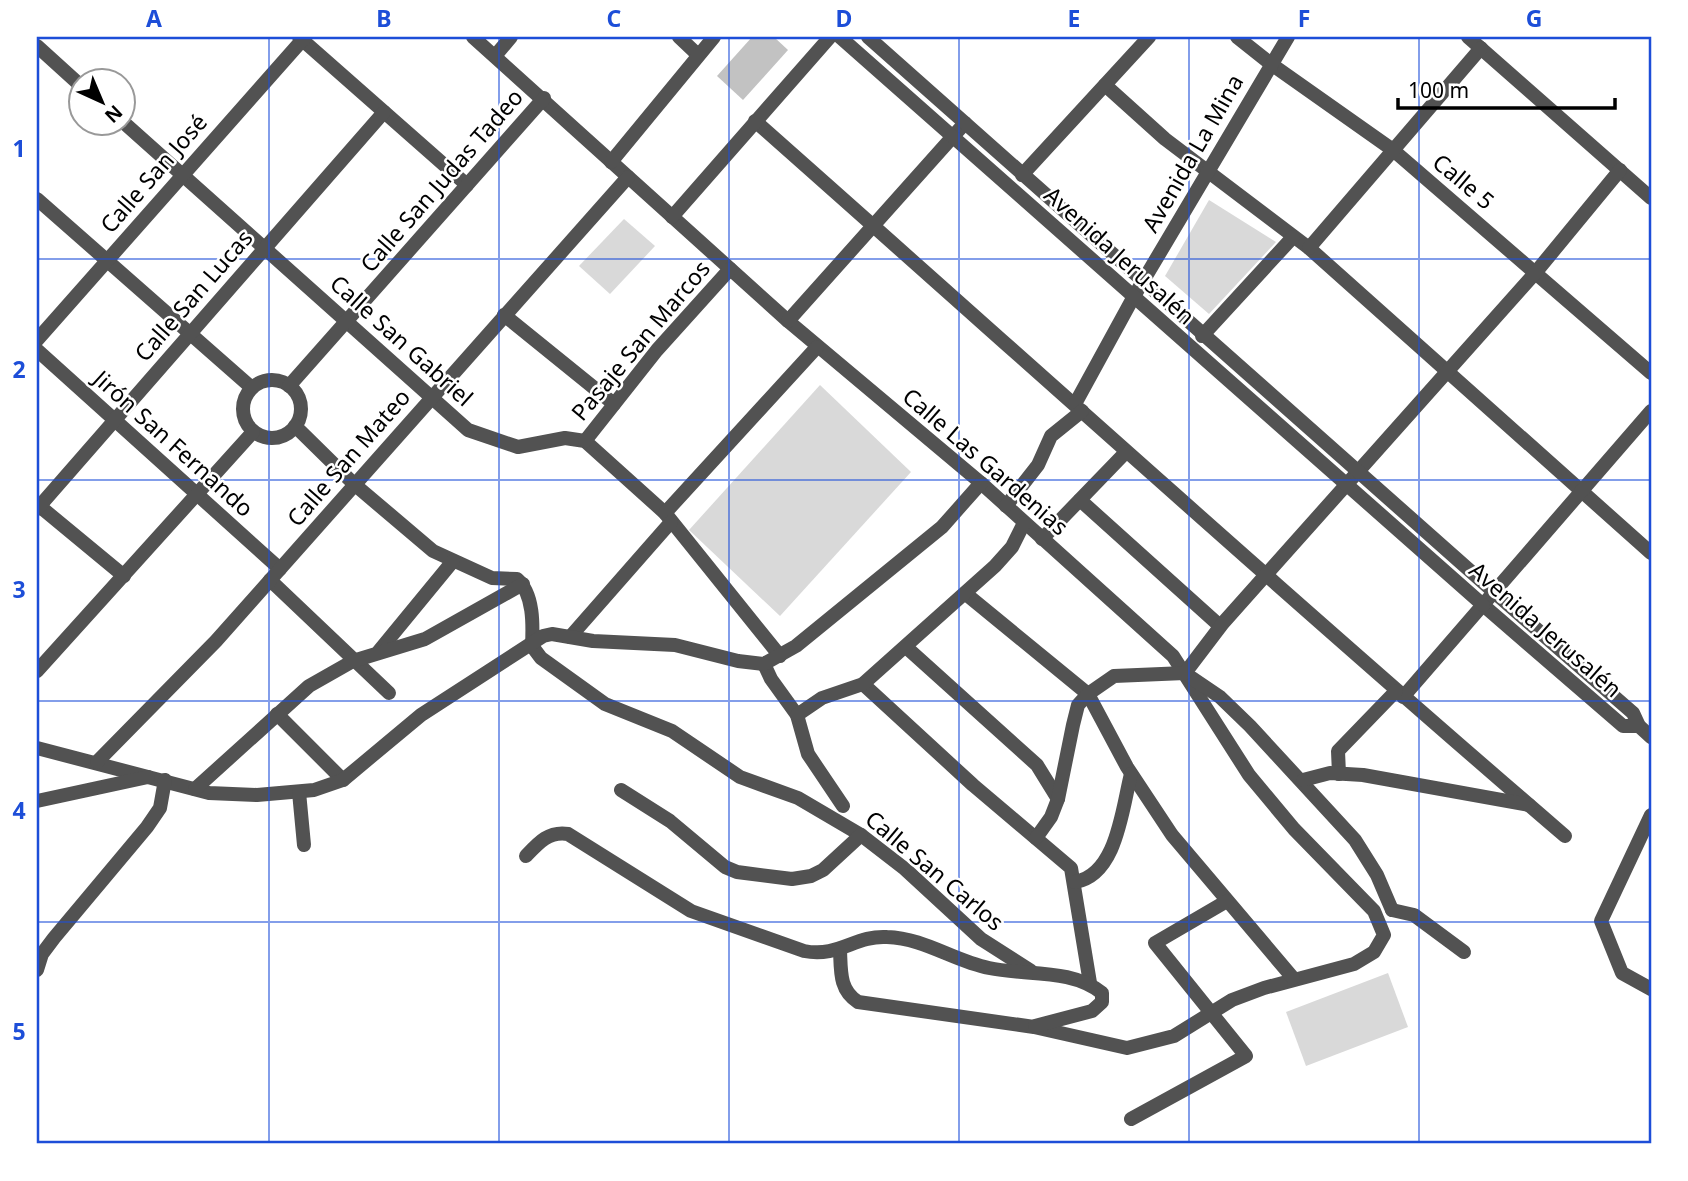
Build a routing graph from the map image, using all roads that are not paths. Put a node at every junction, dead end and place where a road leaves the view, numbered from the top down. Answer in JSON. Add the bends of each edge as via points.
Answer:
{"nodes":[{"id":1,"x":474,"y":37,"type":"edge"},
{"id":2,"x":511,"y":37,"type":"edge"},
{"id":3,"x":679,"y":37,"type":"edge"},
{"id":4,"x":714,"y":37,"type":"edge"},
{"id":5,"x":830,"y":37,"type":"edge"},
{"id":6,"x":840,"y":37,"type":"edge"},
{"id":7,"x":867,"y":37,"type":"edge"},
{"id":8,"x":1149,"y":37,"type":"edge"},
{"id":9,"x":1237,"y":37,"type":"edge"},
{"id":10,"x":1288,"y":37,"type":"edge"},
{"id":11,"x":1468,"y":37,"type":"edge"},
{"id":12,"x":302,"y":38,"type":"edge"},
{"id":13,"x":37,"y":46,"type":"edge"},
{"id":14,"x":1481,"y":48,"type":"junction"},
{"id":15,"x":495,"y":55,"type":"junction"},
{"id":16,"x":698,"y":55,"type":"junction"},
{"id":17,"x":1270,"y":64,"type":"junction"},
{"id":18,"x":66,"y":72,"type":"edge"},
{"id":19,"x":1105,"y":85,"type":"junction"},
{"id":20,"x":544,"y":98,"type":"junction"},
{"id":21,"x":384,"y":112,"type":"junction"},
{"id":22,"x":755,"y":121,"type":"junction"},
{"id":23,"x":965,"y":123,"type":"junction"},
{"id":24,"x":136,"y":133,"type":"edge"},
{"id":25,"x":953,"y":137,"type":"junction"},
{"id":26,"x":1393,"y":150,"type":"junction"},
{"id":27,"x":611,"y":162,"type":"junction"},
{"id":28,"x":1620,"y":170,"type":"junction"},
{"id":29,"x":1207,"y":172,"type":"junction"},
{"id":30,"x":181,"y":173,"type":"junction"},
{"id":31,"x":1023,"y":174,"type":"junction"},
{"id":32,"x":628,"y":177,"type":"junction"},
{"id":33,"x":467,"y":185,"type":"junction"},
{"id":34,"x":1651,"y":198,"type":"edge"},
{"id":35,"x":37,"y":199,"type":"edge"},
{"id":36,"x":672,"y":217,"type":"junction"},
{"id":37,"x":874,"y":226,"type":"junction"},
{"id":38,"x":1293,"y":237,"type":"junction"},
{"id":39,"x":265,"y":248,"type":"junction"},
{"id":40,"x":1309,"y":248,"type":"junction"},
{"id":41,"x":106,"y":260,"type":"junction"},
{"id":42,"x":730,"y":269,"type":"junction"},
{"id":43,"x":1536,"y":272,"type":"junction"},
{"id":44,"x":1142,"y":283,"type":"junction"},
{"id":45,"x":1133,"y":298,"type":"junction"},
{"id":46,"x":504,"y":315,"type":"junction"},
{"id":47,"x":788,"y":321,"type":"junction"},
{"id":48,"x":346,"y":322,"type":"junction"},
{"id":49,"x":191,"y":333,"type":"junction"},
{"id":50,"x":1202,"y":336,"type":"junction"},
{"id":51,"x":37,"y":340,"type":"edge"},
{"id":52,"x":817,"y":347,"type":"junction"},
{"id":53,"x":37,"y":350,"type":"edge"},
{"id":54,"x":1447,"y":373,"type":"junction"},
{"id":55,"x":1651,"y":373,"type":"edge"},
{"id":56,"x":289,"y":386,"type":"junction"},
{"id":57,"x":252,"y":388,"type":"junction"},
{"id":58,"x":429,"y":398,"type":"junction"},
{"id":59,"x":614,"y":404,"type":"junction"},
{"id":60,"x":1078,"y":407,"type":"junction"},
{"id":61,"x":1651,"y":411,"type":"edge"},
{"id":62,"x":115,"y":419,"type":"junction"},
{"id":63,"x":295,"y":426,"type":"junction"},
{"id":64,"x":253,"y":432,"type":"junction"},
{"id":65,"x":584,"y":441,"type":"junction"},
{"id":66,"x":1126,"y":452,"type":"junction"},
{"id":67,"x":1358,"y":474,"type":"junction"},
{"id":68,"x":981,"y":483,"type":"junction"},
{"id":69,"x":354,"y":484,"type":"junction"},
{"id":70,"x":1347,"y":485,"type":"junction"},
{"id":71,"x":1581,"y":492,"type":"junction"},
{"id":72,"x":198,"y":495,"type":"junction"},
{"id":73,"x":1080,"y":500,"type":"junction"},
{"id":74,"x":38,"y":506,"type":"edge"},
{"id":75,"x":1006,"y":506,"type":"junction"},
{"id":76,"x":668,"y":517,"type":"junction"},
{"id":77,"x":1024,"y":523,"type":"junction"},
{"id":78,"x":1042,"y":539,"type":"junction"},
{"id":79,"x":1651,"y":553,"type":"edge"},
{"id":80,"x":453,"y":561,"type":"junction"},
{"id":81,"x":275,"y":575,"type":"junction"},
{"id":82,"x":124,"y":576,"type":"junction"},
{"id":83,"x":1267,"y":576,"type":"junction"},
{"id":84,"x":523,"y":584,"type":"junction"},
{"id":85,"x":1494,"y":592,"type":"junction"},
{"id":86,"x":966,"y":594,"type":"junction"},
{"id":87,"x":1483,"y":606,"type":"junction"},
{"id":88,"x":1220,"y":626,"type":"junction"},
{"id":89,"x":570,"y":637,"type":"junction"},
{"id":90,"x":531,"y":646,"type":"junction"},
{"id":91,"x":906,"y":647,"type":"junction"},
{"id":92,"x":379,"y":651,"type":"junction"},
{"id":93,"x":780,"y":656,"type":"junction"},
{"id":94,"x":353,"y":661,"type":"junction"},
{"id":95,"x":764,"y":664,"type":"junction"},
{"id":96,"x":37,"y":671,"type":"edge"},
{"id":97,"x":1185,"y":673,"type":"junction"},
{"id":98,"x":863,"y":684,"type":"junction"},
{"id":99,"x":388,"y":693,"type":"dead end"},
{"id":100,"x":1088,"y":694,"type":"junction"},
{"id":101,"x":1400,"y":694,"type":"junction"},
{"id":102,"x":277,"y":714,"type":"junction"},
{"id":103,"x":797,"y":715,"type":"junction"},
{"id":104,"x":1639,"y":726,"type":"junction"},
{"id":105,"x":1651,"y":737,"type":"edge"},
{"id":106,"x":37,"y":748,"type":"edge"},
{"id":107,"x":97,"y":762,"type":"junction"},
{"id":108,"x":1131,"y":774,"type":"junction"},
{"id":109,"x":1339,"y":774,"type":"junction"},
{"id":110,"x":158,"y":778,"type":"junction"},
{"id":111,"x":1303,"y":779,"type":"junction"},
{"id":112,"x":343,"y":780,"type":"junction"},
{"id":113,"x":195,"y":789,"type":"junction"},
{"id":114,"x":621,"y":790,"type":"dead end"},
{"id":115,"x":299,"y":792,"type":"junction"},
{"id":116,"x":1058,"y":799,"type":"junction"},
{"id":117,"x":37,"y":801,"type":"edge"},
{"id":118,"x":1529,"y":805,"type":"junction"},
{"id":119,"x":842,"y":806,"type":"dead end"},
{"id":120,"x":1650,"y":819,"type":"edge"},
{"id":121,"x":860,"y":835,"type":"junction"},
{"id":122,"x":1565,"y":836,"type":"dead end"},
{"id":123,"x":1036,"y":838,"type":"junction"},
{"id":124,"x":304,"y":845,"type":"dead end"},
{"id":125,"x":526,"y":856,"type":"dead end"},
{"id":126,"x":1075,"y":882,"type":"junction"},
{"id":127,"x":1227,"y":901,"type":"junction"},
{"id":128,"x":1392,"y":910,"type":"junction"},
{"id":129,"x":1381,"y":924,"type":"junction"},
{"id":130,"x":839,"y":950,"type":"junction"},
{"id":131,"x":1464,"y":952,"type":"dead end"},
{"id":132,"x":37,"y":970,"type":"edge"},
{"id":133,"x":1031,"y":971,"type":"junction"},
{"id":134,"x":1293,"y":978,"type":"junction"},
{"id":135,"x":1090,"y":983,"type":"junction"},
{"id":136,"x":1651,"y":989,"type":"edge"},
{"id":137,"x":1214,"y":1013,"type":"junction"},
{"id":138,"x":1034,"y":1027,"type":"junction"},
{"id":139,"x":1131,"y":1119,"type":"dead end"}],
"edges":[{"from":1,"to":15,"type":"street","name":"Calle Las Gardenias"},
{"from":2,"to":15,"type":"street"},
{"from":3,"to":16,"type":"street"},
{"from":4,"to":16,"type":"street"},
{"from":5,"to":22,"type":"street"},
{"from":6,"to":25,"type":"street","name":"Avenida Jerusalén"},
{"from":7,"to":23,"type":"street","name":"Avenida Jerusalén"},
{"from":8,"to":19,"type":"street"},
{"from":9,"to":17,"type":"street","name":"Calle 5"},
{"from":10,"to":17,"type":"street","name":"Avenida La Mina"},
{"from":11,"to":14,"type":"street"},
{"from":12,"to":21,"type":"street"},
{"from":12,"to":30,"type":"street","name":"Calle San José"},
{"from":13,"to":18,"type":"street"},
{"from":14,"to":26,"type":"street"},
{"from":14,"to":28,"type":"street"},
{"from":15,"to":20,"type":"street","name":"Calle Las Gardenias"},
{"from":16,"to":27,"type":"street"},
{"from":17,"to":26,"type":"street","name":"Calle 5"},
{"from":17,"to":29,"type":"street","name":"Avenida La Mina"},
{"from":19,"to":29,"type":"street"},
{"from":19,"to":31,"type":"street"},
{"from":20,"to":27,"type":"street","name":"Calle Las Gardenias"},
{"from":20,"to":33,"type":"street","name":"Calle San Judas Tadeo"},
{"from":21,"to":33,"type":"street"},
{"from":21,"to":39,"type":"street","name":"Calle San Lucas"},
{"from":22,"to":36,"type":"street"},
{"from":22,"to":37,"type":"street"},
{"from":23,"to":25,"type":"street"},
{"from":23,"to":31,"type":"street","name":"Avenida Jerusalén"},
{"from":24,"to":30,"type":"street","name":"Calle San Gabriel"},
{"from":25,"to":37,"type":"street"},
{"from":25,"to":45,"type":"street","name":"Avenida Jerusalén"},
{"from":26,"to":40,"type":"street"},
{"from":26,"to":43,"type":"street","name":"Calle 5"},
{"from":27,"to":32,"type":"street","name":"Calle Las Gardenias"},
{"from":28,"to":34,"type":"street"},
{"from":28,"to":43,"type":"street"},
{"from":29,"to":38,"type":"street"},
{"from":29,"to":44,"type":"street","name":"Avenida La Mina"},
{"from":30,"to":39,"type":"street","name":"Calle San Gabriel"},
{"from":30,"to":41,"type":"street","name":"Calle San José"},
{"from":31,"to":44,"type":"street","name":"Avenida Jerusalén"},
{"from":32,"to":36,"type":"street","name":"Calle Las Gardenias"},
{"from":32,"to":46,"type":"street","name":"Calle San Mateo"},
{"from":33,"to":48,"type":"street","name":"Calle San Judas Tadeo"},
{"from":35,"to":41,"type":"street"},
{"from":36,"to":42,"type":"street","name":"Calle Las Gardenias"},
{"from":37,"to":47,"type":"street"},
{"from":37,"to":60,"type":"street"},
{"from":38,"to":40,"type":"street"},
{"from":38,"to":50,"type":"street"},
{"from":39,"to":48,"type":"street","name":"Calle San Gabriel"},
{"from":39,"to":49,"type":"street","name":"Calle San Lucas"},
{"from":40,"to":54,"type":"street"},
{"from":41,"to":49,"type":"street"},
{"from":41,"to":51,"type":"street","name":"Calle San José"},
{"from":42,"to":47,"type":"street","name":"Calle Las Gardenias"},
{"from":42,"to":59,"type":"street","name":"Pasaje San Marcos"},
{"from":43,"to":54,"type":"street"},
{"from":43,"to":55,"type":"street","name":"Calle 5"},
{"from":44,"to":45,"type":"street","name":"Avenida La Mina"},
{"from":44,"to":50,"type":"street","name":"Avenida Jerusalén"},
{"from":45,"to":60,"type":"street","name":"Avenida La Mina"},
{"from":45,"to":70,"type":"street","name":"Avenida Jerusalén"},
{"from":46,"to":58,"type":"street","name":"Calle San Mateo"},
{"from":46,"to":59,"type":"street"},
{"from":47,"to":52,"type":"street","name":"Calle Las Gardenias"},
{"from":48,"to":56,"type":"street","name":"Calle San Judas Tadeo"},
{"from":48,"to":58,"type":"street","name":"Calle San Gabriel"},
{"from":49,"to":57,"type":"street"},
{"from":49,"to":62,"type":"street","name":"Calle San Lucas"},
{"from":50,"to":67,"type":"street","name":"Avenida Jerusalén"},
{"from":52,"to":68,"type":"street","name":"Calle Las Gardenias"},
{"from":52,"to":76,"type":"street"},
{"from":53,"to":62,"type":"street","name":"Jirón San Fernando"},
{"from":54,"to":67,"type":"street"},
{"from":54,"to":71,"type":"street"},
{"from":56,"to":57,"type":"street","via":[[270,380]]},
{"from":56,"to":63,"type":"street","via":[[301,404]]},
{"from":57,"to":64,"type":"street","via":[[243,415]]},
{"from":58,"to":65,"type":"street","name":"Calle San Gabriel","via":[[468,430],[496,441],[518,447],[565,438]]},
{"from":58,"to":69,"type":"street","name":"Calle San Mateo"},
{"from":59,"to":65,"type":"street","name":"Pasaje San Marcos"},
{"from":60,"to":66,"type":"street"},
{"from":60,"to":75,"type":"street","via":[[1051,436],[1038,465]]},
{"from":61,"to":71,"type":"street"},
{"from":62,"to":72,"type":"street","name":"Jirón San Fernando"},
{"from":62,"to":74,"type":"street","name":"Calle San Lucas"},
{"from":63,"to":64,"type":"street","via":[[276,438]]},
{"from":63,"to":69,"type":"street"},
{"from":64,"to":72,"type":"street"},
{"from":65,"to":76,"type":"street"},
{"from":66,"to":73,"type":"street"},
{"from":66,"to":83,"type":"street"},
{"from":67,"to":70,"type":"street"},
{"from":67,"to":85,"type":"street","name":"Avenida Jerusalén"},
{"from":68,"to":75,"type":"street","name":"Calle Las Gardenias"},
{"from":68,"to":93,"type":"street","via":[[942,527]]},
{"from":69,"to":80,"type":"street","via":[[419,541]]},
{"from":69,"to":81,"type":"street","name":"Calle San Mateo"},
{"from":70,"to":83,"type":"street"},
{"from":70,"to":87,"type":"street","name":"Avenida Jerusalén"},
{"from":71,"to":79,"type":"street"},
{"from":71,"to":85,"type":"street"},
{"from":72,"to":81,"type":"street","name":"Jirón San Fernando"},
{"from":72,"to":82,"type":"street"},
{"from":73,"to":78,"type":"street"},
{"from":73,"to":88,"type":"street"},
{"from":74,"to":82,"type":"street"},
{"from":75,"to":77,"type":"street","name":"Calle Las Gardenias"},
{"from":76,"to":89,"type":"street"},
{"from":76,"to":93,"type":"street"},
{"from":77,"to":78,"type":"street","name":"Calle Las Gardenias"},
{"from":77,"to":86,"type":"street","via":[[1012,547]]},
{"from":78,"to":97,"type":"street","name":"Calle Las Gardenias","via":[[1156,640]]},
{"from":80,"to":84,"type":"street","via":[[492,578],[517,579]]},
{"from":80,"to":92,"type":"street"},
{"from":81,"to":94,"type":"street","name":"Jirón San Fernando"},
{"from":81,"to":107,"type":"street","name":"Calle San Mateo"},
{"from":82,"to":96,"type":"street"},
{"from":83,"to":88,"type":"street"},
{"from":83,"to":101,"type":"street"},
{"from":84,"to":90,"type":"street","via":[[533,624]]},
{"from":84,"to":92,"type":"street","via":[[425,639]]},
{"from":85,"to":87,"type":"street"},
{"from":85,"to":104,"type":"street","name":"Avenida Jerusalén","via":[[1633,713]]},
{"from":86,"to":91,"type":"street"},
{"from":86,"to":100,"type":"street"},
{"from":87,"to":101,"type":"street"},
{"from":87,"to":104,"type":"street","name":"Avenida Jerusalén","via":[[1623,726]]},
{"from":88,"to":97,"type":"street"},
{"from":89,"to":90,"type":"street","via":[[543,636]]},
{"from":89,"to":95,"type":"street","via":[[675,645]]},
{"from":90,"to":112,"type":"street","via":[[421,715]]},
{"from":90,"to":121,"type":"street","name":"Calle San Carlos","via":[[605,704],[672,731],[740,777],[798,798]]},
{"from":91,"to":98,"type":"street"},
{"from":91,"to":116,"type":"street","via":[[1037,765]]},
{"from":92,"to":94,"type":"street"},
{"from":93,"to":95,"type":"street"},
{"from":94,"to":99,"type":"street","name":"Jirón San Fernando"},
{"from":94,"to":102,"type":"street","via":[[309,686]]},
{"from":95,"to":103,"type":"street"},
{"from":97,"to":100,"type":"street","via":[[1114,676]]},
{"from":97,"to":111,"type":"street","via":[[1220,697]]},
{"from":97,"to":129,"type":"street","name":"Calle Las Gardenias","via":[[1249,775]]},
{"from":98,"to":103,"type":"street","via":[[822,698]]},
{"from":98,"to":123,"type":"street"},
{"from":100,"to":108,"type":"street"},
{"from":100,"to":116,"type":"street","via":[[1078,705]]},
{"from":101,"to":109,"type":"street","via":[[1338,751]]},
{"from":101,"to":118,"type":"street"},
{"from":102,"to":112,"type":"street"},
{"from":102,"to":113,"type":"street"},
{"from":103,"to":119,"type":"street","via":[[808,754]]},
{"from":104,"to":105,"type":"street"},
{"from":106,"to":107,"type":"street"},
{"from":107,"to":110,"type":"street"},
{"from":108,"to":126,"type":"street","via":[[1102,867],[1089,880]]},
{"from":108,"to":127,"type":"street","via":[[1172,835]]},
{"from":109,"to":111,"type":"street"},
{"from":109,"to":118,"type":"street"},
{"from":110,"to":113,"type":"street"},
{"from":110,"to":117,"type":"street"},
{"from":110,"to":132,"type":"street","via":[[160,808],[54,938]]},
{"from":111,"to":128,"type":"street","via":[[1355,840]]},
{"from":112,"to":115,"type":"street"},
{"from":113,"to":115,"type":"street","via":[[235,795]]},
{"from":114,"to":121,"type":"street","via":[[737,872],[792,879],[811,876]]},
{"from":115,"to":124,"type":"street"},
{"from":116,"to":123,"type":"street"},
{"from":118,"to":122,"type":"street"},
{"from":120,"to":136,"type":"street","via":[[1601,921],[1622,973]]},
{"from":121,"to":133,"type":"street","name":"Calle San Carlos","via":[[905,869],[981,939]]},
{"from":123,"to":126,"type":"street","via":[[1071,868]]},
{"from":125,"to":130,"type":"street","via":[[546,837],[568,834],[691,911],[804,951]]},
{"from":126,"to":135,"type":"street"},
{"from":127,"to":134,"type":"street"},
{"from":127,"to":137,"type":"street","via":[[1155,943]]},
{"from":128,"to":129,"type":"street"},
{"from":128,"to":131,"type":"street","via":[[1414,915]]},
{"from":129,"to":134,"type":"street","via":[[1382,943],[1354,964]]},
{"from":130,"to":133,"type":"street","via":[[870,937],[889,937],[928,945],[989,968]]},
{"from":130,"to":138,"type":"street","via":[[844,988],[858,1002]]},
{"from":133,"to":135,"type":"street"},
{"from":134,"to":137,"type":"street","via":[[1232,1000]]},
{"from":135,"to":138,"type":"street","via":[[1102,993],[1102,1002],[1092,1011]]},
{"from":137,"to":138,"type":"street","via":[[1174,1036],[1127,1048]]},
{"from":137,"to":139,"type":"street","via":[[1246,1056]]}]}
